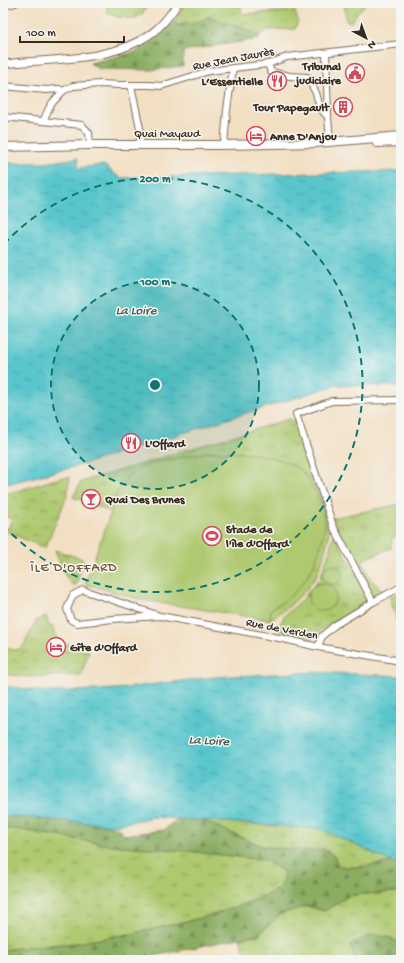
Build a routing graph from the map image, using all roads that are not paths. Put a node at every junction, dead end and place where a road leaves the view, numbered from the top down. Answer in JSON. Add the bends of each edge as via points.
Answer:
{"nodes":[{"id":1,"x":15,"y":3,"type":"edge"},
{"id":2,"x":178,"y":3,"type":"edge"},
{"id":3,"x":3,"y":6,"type":"edge"},
{"id":4,"x":401,"y":44,"type":"edge"},
{"id":5,"x":326,"y":53,"type":"junction"},
{"id":6,"x":3,"y":64,"type":"edge"},
{"id":7,"x":268,"y":64,"type":"junction"},
{"id":8,"x":233,"y":68,"type":"junction"},
{"id":9,"x":131,"y":85,"type":"junction"},
{"id":10,"x":3,"y":86,"type":"edge"},
{"id":11,"x":63,"y":91,"type":"junction"},
{"id":12,"x":3,"y":117,"type":"edge"},
{"id":13,"x":328,"y":117,"type":"junction"},
{"id":14,"x":44,"y":121,"type":"junction"},
{"id":15,"x":401,"y":136,"type":"edge"},
{"id":16,"x":330,"y":142,"type":"junction"},
{"id":17,"x":401,"y":142,"type":"edge"},
{"id":18,"x":90,"y":145,"type":"junction"},
{"id":19,"x":139,"y":145,"type":"junction"},
{"id":20,"x":224,"y":145,"type":"junction"},
{"id":21,"x":3,"y":147,"type":"edge"},
{"id":22,"x":401,"y":400,"type":"edge"},
{"id":23,"x":401,"y":587,"type":"edge"},
{"id":24,"x":373,"y":602,"type":"junction"},
{"id":25,"x":160,"y":616,"type":"junction"},
{"id":26,"x":318,"y":647,"type":"junction"},
{"id":27,"x":401,"y":661,"type":"edge"}],
"edges":[{"from":1,"to":3,"type":"street"},
{"from":2,"to":6,"type":"street","via":[[168,18],[153,32],[124,48],[68,59]]},
{"from":4,"to":5,"type":"street","name":"Rue Jean Jaurès"},
{"from":5,"to":7,"type":"street","name":"Rue Jean Jaurès","via":[[287,57]]},
{"from":5,"to":13,"type":"street"},
{"from":7,"to":8,"type":"street","name":"Rue Jean Jaurès"},
{"from":7,"to":13,"type":"street","via":[[272,72],[307,77],[316,93],[320,108]]},
{"from":8,"to":9,"type":"street","name":"Rue Jean Jaurès","via":[[209,71],[161,86]]},
{"from":8,"to":20,"type":"street"},
{"from":9,"to":11,"type":"street","name":"Rue Jean Jaurès","via":[[73,86]]},
{"from":9,"to":19,"type":"street","via":[[141,133]]},
{"from":10,"to":11,"type":"street","name":"Rue Jean Jaurès"},
{"from":11,"to":14,"type":"street","via":[[49,108]]},
{"from":12,"to":14,"type":"street"},
{"from":13,"to":16,"type":"street"},
{"from":14,"to":18,"type":"street","via":[[82,125],[89,133]]},
{"from":15,"to":16,"type":"main road","name":"Quai Mayaud"},
{"from":16,"to":17,"type":"main road","name":"Quai Mayaud"},
{"from":16,"to":20,"type":"main road","name":"Quai Mayaud"},
{"from":18,"to":19,"type":"main road","name":"Quai Mayaud"},
{"from":18,"to":21,"type":"main road","name":"Quai Mayaud"},
{"from":19,"to":20,"type":"main road","name":"Quai Mayaud"},
{"from":22,"to":24,"type":"street","via":[[332,402],[296,414],[333,526]]},
{"from":23,"to":24,"type":"street"},
{"from":24,"to":26,"type":"street","via":[[322,636]]},
{"from":25,"to":25,"type":"street","via":[[83,590],[73,595],[67,609],[72,620],[77,623]]},
{"from":25,"to":26,"type":"street","name":"Rue de Verden"},
{"from":26,"to":27,"type":"street","name":"Rue de Verden"}]}
